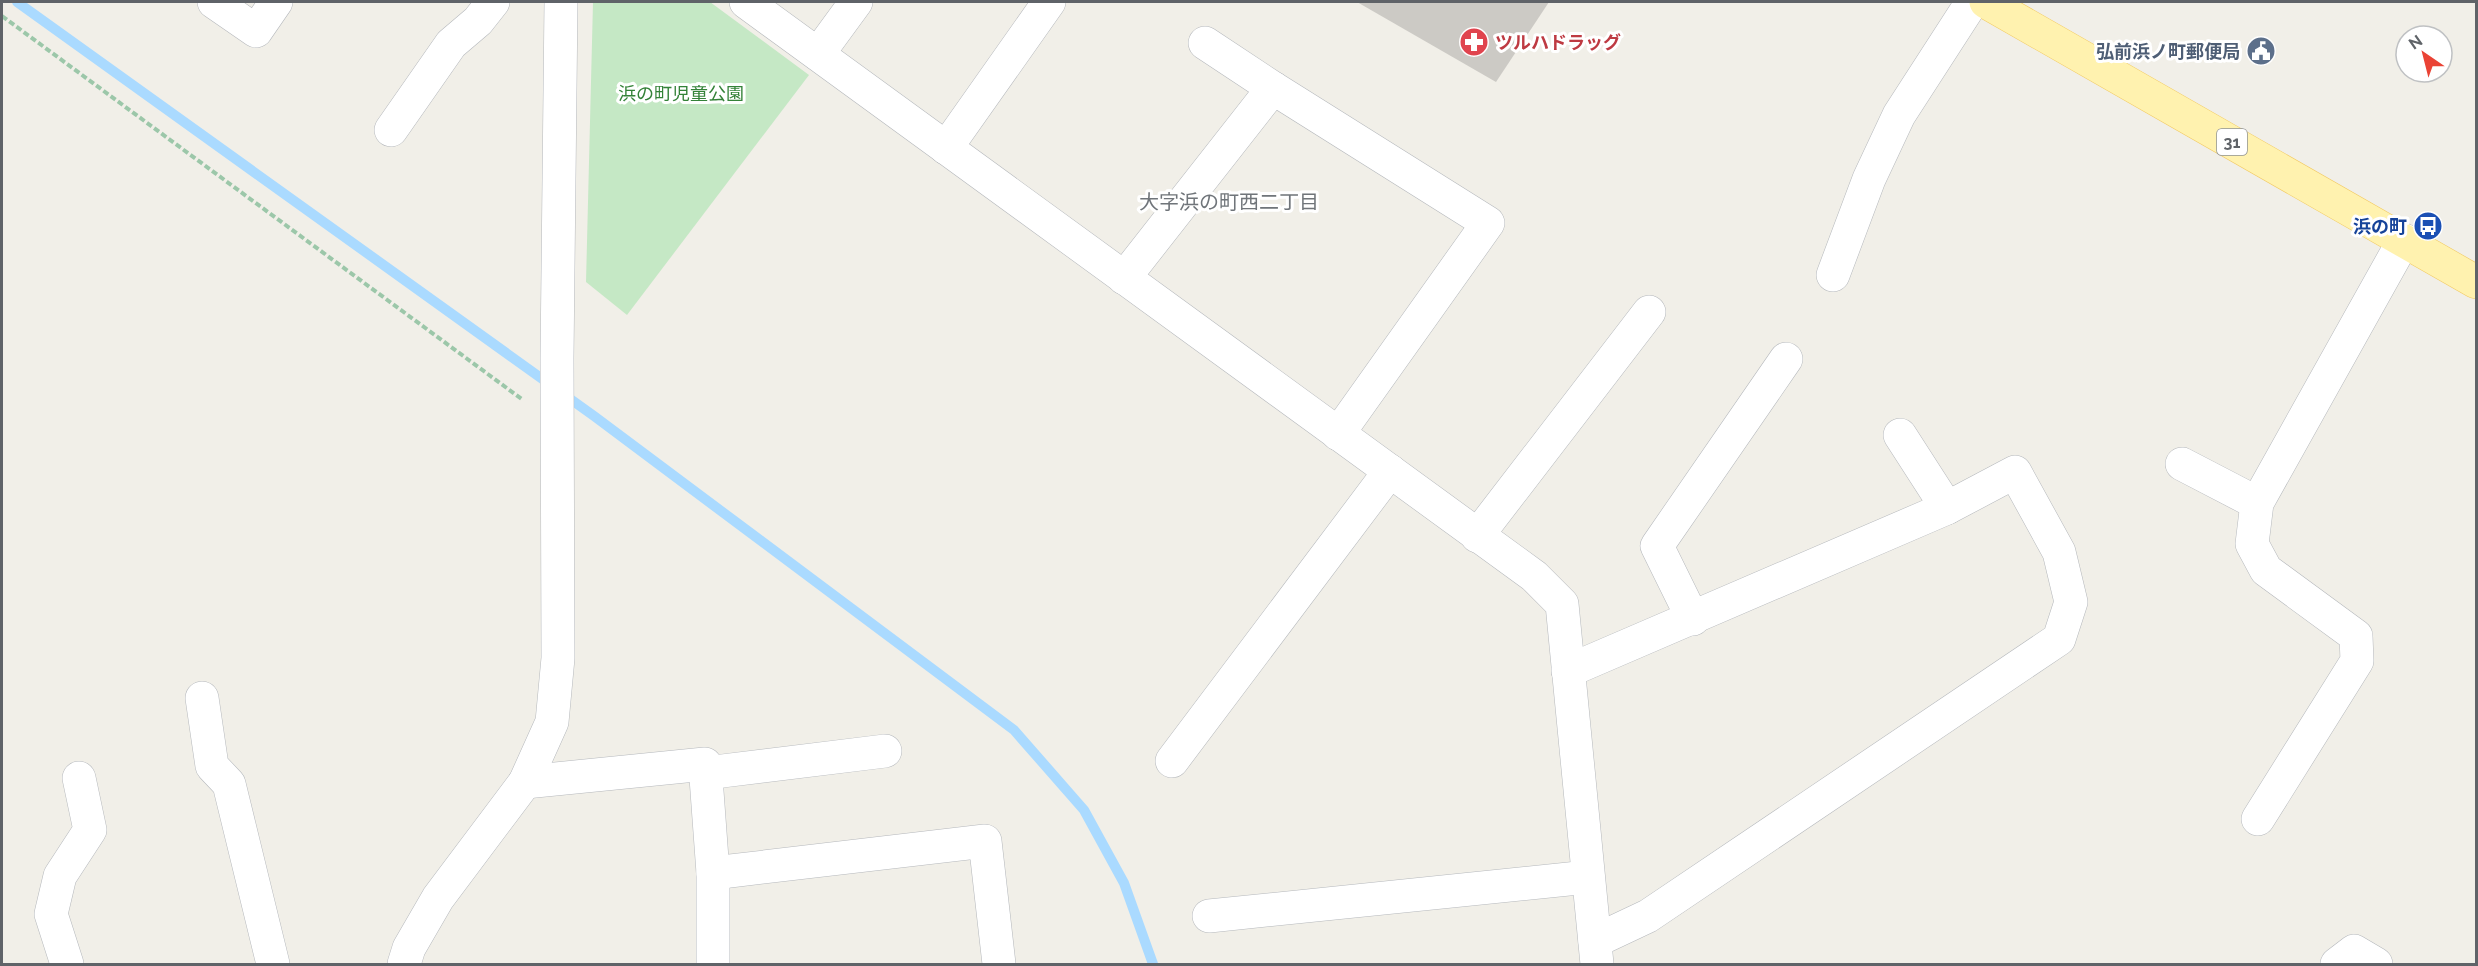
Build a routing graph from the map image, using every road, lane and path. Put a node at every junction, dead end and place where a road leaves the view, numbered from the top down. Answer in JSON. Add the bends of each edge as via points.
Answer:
{"nodes":[{"id":1,"x":214,"y":2,"type":"edge"},
{"id":2,"x":276,"y":2,"type":"edge"},
{"id":3,"x":493,"y":2,"type":"edge"},
{"id":4,"x":561,"y":2,"type":"edge"},
{"id":5,"x":746,"y":2,"type":"edge"},
{"id":6,"x":856,"y":2,"type":"edge"},
{"id":7,"x":1049,"y":2,"type":"edge"},
{"id":8,"x":1972,"y":2,"type":"edge"},
{"id":9,"x":1986,"y":2,"type":"edge"},
{"id":10,"x":2,"y":16,"type":"edge"},
{"id":11,"x":1205,"y":43,"type":"dead end"},
{"id":12,"x":818,"y":54,"type":"junction"},
{"id":13,"x":1273,"y":88,"type":"junction"},
{"id":14,"x":391,"y":130,"type":"dead end"},
{"id":15,"x":946,"y":148,"type":"junction"},
{"id":16,"x":2404,"y":240,"type":"junction"},
{"id":17,"x":1833,"y":275,"type":"dead end"},
{"id":18,"x":1124,"y":278,"type":"junction"},
{"id":19,"x":2476,"y":282,"type":"edge"},
{"id":20,"x":1649,"y":312,"type":"dead end"},
{"id":21,"x":1786,"y":359,"type":"dead end"},
{"id":22,"x":557,"y":411,"type":"junction"},
{"id":23,"x":1338,"y":434,"type":"junction"},
{"id":24,"x":1900,"y":435,"type":"dead end"},
{"id":25,"x":2182,"y":464,"type":"dead end"},
{"id":26,"x":1390,"y":471,"type":"junction"},
{"id":27,"x":2257,"y":503,"type":"junction"},
{"id":28,"x":1947,"y":508,"type":"junction"},
{"id":29,"x":1477,"y":536,"type":"junction"},
{"id":30,"x":1693,"y":619,"type":"junction"},
{"id":31,"x":1568,"y":671,"type":"junction"},
{"id":32,"x":202,"y":698,"type":"dead end"},
{"id":33,"x":885,"y":751,"type":"dead end"},
{"id":34,"x":1172,"y":761,"type":"dead end"},
{"id":35,"x":706,"y":773,"type":"junction"},
{"id":36,"x":79,"y":778,"type":"dead end"},
{"id":37,"x":525,"y":782,"type":"junction"},
{"id":38,"x":2258,"y":819,"type":"dead end"},
{"id":39,"x":713,"y":873,"type":"junction"},
{"id":40,"x":1588,"y":877,"type":"junction"},
{"id":41,"x":1209,"y":915,"type":"dead end"},
{"id":42,"x":1596,"y":953,"type":"edge"},
{"id":43,"x":67,"y":964,"type":"edge"},
{"id":44,"x":273,"y":964,"type":"edge"},
{"id":45,"x":404,"y":964,"type":"edge"},
{"id":46,"x":713,"y":964,"type":"edge"},
{"id":47,"x":999,"y":964,"type":"edge"},
{"id":48,"x":2337,"y":964,"type":"edge"},
{"id":49,"x":2376,"y":964,"type":"edge"}],
"edges":[{"from":1,"to":2,"type":"street","via":[[256,31]]},
{"from":3,"to":14,"type":"street","via":[[451,44]]},
{"from":4,"to":22,"type":"street"},
{"from":5,"to":12,"type":"street"},
{"from":6,"to":12,"type":"street"},
{"from":7,"to":15,"type":"street"},
{"from":8,"to":17,"type":"street","via":[[1899,114],[1869,179]]},
{"from":9,"to":16,"type":"main road","number":"31"},
{"from":10,"to":22,"type":"path","via":[[531,406]]},
{"from":11,"to":13,"type":"street"},
{"from":12,"to":15,"type":"street"},
{"from":13,"to":18,"type":"street"},
{"from":13,"to":23,"type":"street","via":[[1488,224]]},
{"from":15,"to":18,"type":"street"},
{"from":16,"to":19,"type":"main road","number":"31"},
{"from":16,"to":27,"type":"street"},
{"from":18,"to":23,"type":"street"},
{"from":20,"to":29,"type":"street"},
{"from":21,"to":30,"type":"street","via":[[1658,546]]},
{"from":22,"to":37,"type":"street","via":[[558,658],[552,722]]},
{"from":23,"to":26,"type":"street"},
{"from":24,"to":28,"type":"street"},
{"from":25,"to":27,"type":"street"},
{"from":26,"to":29,"type":"street"},
{"from":26,"to":34,"type":"street"},
{"from":27,"to":38,"type":"street","via":[[2252,544],[2266,570],[2356,636],[2357,661]]},
{"from":28,"to":30,"type":"street"},
{"from":28,"to":42,"type":"street","via":[[2015,472],[2059,552],[2070,602],[2059,639]]},
{"from":29,"to":31,"type":"street","via":[[1534,576],[1562,604]]},
{"from":30,"to":31,"type":"street"},
{"from":31,"to":40,"type":"street"},
{"from":32,"to":44,"type":"street","via":[[212,766],[229,784]]},
{"from":33,"to":35,"type":"street"},
{"from":35,"to":37,"type":"street","via":[[705,764]]},
{"from":35,"to":39,"type":"street"},
{"from":36,"to":43,"type":"street","via":[[90,830],[60,876],[51,914]]},
{"from":37,"to":45,"type":"street","via":[[438,898]]},
{"from":39,"to":46,"type":"street"},
{"from":39,"to":47,"type":"street","via":[[985,841]]},
{"from":40,"to":41,"type":"street"},
{"from":40,"to":42,"type":"street"},
{"from":48,"to":49,"type":"street","via":[[2354,951]]}]}
